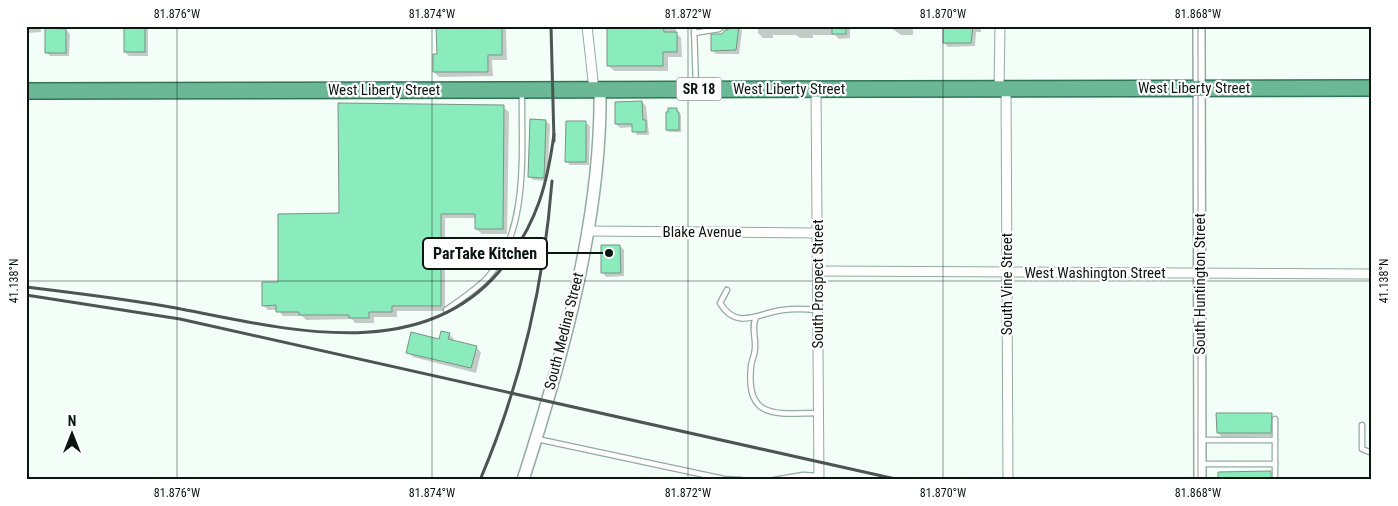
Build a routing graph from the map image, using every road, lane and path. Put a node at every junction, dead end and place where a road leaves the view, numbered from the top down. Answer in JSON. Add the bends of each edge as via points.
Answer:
{"nodes":[{"id":1,"x":587,"y":26,"type":"edge"},
{"id":2,"x":694,"y":26,"type":"edge"},
{"id":3,"x":722,"y":26,"type":"edge"},
{"id":4,"x":1000,"y":26,"type":"edge"},
{"id":5,"x":1199,"y":26,"type":"edge"},
{"id":6,"x":694,"y":34,"type":"junction"},
{"id":7,"x":1003,"y":88,"type":"junction"},
{"id":8,"x":1199,"y":88,"type":"junction"},
{"id":9,"x":1372,"y":88,"type":"edge"},
{"id":10,"x":696,"y":89,"type":"junction"},
{"id":11,"x":816,"y":89,"type":"junction"},
{"id":12,"x":522,"y":90,"type":"junction"},
{"id":13,"x":597,"y":90,"type":"junction"},
{"id":14,"x":26,"y":91,"type":"edge"},
{"id":15,"x":587,"y":231,"type":"junction"},
{"id":16,"x":818,"y":233,"type":"junction"},
{"id":17,"x":818,"y":272,"type":"junction"},
{"id":18,"x":1007,"y":272,"type":"junction"},
{"id":19,"x":1200,"y":273,"type":"junction"},
{"id":20,"x":1372,"y":274,"type":"edge"},
{"id":21,"x":727,"y":290,"type":"dead end"},
{"id":22,"x":446,"y":310,"type":"dead end"},
{"id":23,"x":818,"y":310,"type":"junction"},
{"id":24,"x":756,"y":317,"type":"junction"},
{"id":25,"x":819,"y":413,"type":"junction"},
{"id":26,"x":1275,"y":419,"type":"dead end"},
{"id":27,"x":1362,"y":425,"type":"dead end"},
{"id":28,"x":535,"y":439,"type":"junction"},
{"id":29,"x":1200,"y":440,"type":"junction"},
{"id":30,"x":1275,"y":440,"type":"junction"},
{"id":31,"x":1372,"y":453,"type":"edge"},
{"id":32,"x":1200,"y":464,"type":"junction"},
{"id":33,"x":1275,"y":464,"type":"junction"},
{"id":34,"x":819,"y":478,"type":"edge"},
{"id":35,"x":523,"y":480,"type":"edge"},
{"id":36,"x":741,"y":480,"type":"edge"},
{"id":37,"x":774,"y":480,"type":"edge"},
{"id":38,"x":1008,"y":480,"type":"edge"},
{"id":39,"x":1200,"y":480,"type":"edge"},
{"id":40,"x":1276,"y":480,"type":"edge"}],
"edges":[{"from":1,"to":13,"type":"street"},
{"from":2,"to":6,"type":"lane"},
{"from":3,"to":6,"type":"lane"},
{"from":4,"to":7,"type":"street","name":"South Vine Street"},
{"from":5,"to":8,"type":"street","name":"South Huntington Street"},
{"from":6,"to":10,"type":"lane"},
{"from":7,"to":8,"type":"highway","name":"West Liberty Street","number":"SR 18"},
{"from":7,"to":11,"type":"highway","name":"West Liberty Street","number":"SR 18"},
{"from":7,"to":18,"type":"street","name":"South Vine Street"},
{"from":8,"to":9,"type":"highway","name":"West Liberty Street","number":"SR 18"},
{"from":8,"to":19,"type":"street","name":"South Huntington Street"},
{"from":10,"to":11,"type":"highway","name":"West Liberty Street","number":"SR 18"},
{"from":10,"to":13,"type":"highway","name":"West Liberty Street","number":"SR 18"},
{"from":11,"to":16,"type":"street","name":"South Prospect Street"},
{"from":12,"to":13,"type":"highway","name":"West Liberty Street","number":"SR 18"},
{"from":12,"to":14,"type":"highway","name":"West Liberty Street","number":"SR 18"},
{"from":12,"to":22,"type":"lane","via":[[519,209],[513,229],[488,277]]},
{"from":13,"to":15,"type":"street","name":"South Medina Street","via":[[601,132]]},
{"from":15,"to":16,"type":"street","name":"Blake Avenue"},
{"from":15,"to":28,"type":"street","name":"South Medina Street","via":[[563,338]]},
{"from":16,"to":17,"type":"street","name":"South Prospect Street"},
{"from":17,"to":18,"type":"street","name":"West Washington Street"},
{"from":17,"to":23,"type":"street","name":"South Prospect Street"},
{"from":18,"to":19,"type":"street","name":"West Washington Street"},
{"from":18,"to":38,"type":"street","name":"South Vine Street"},
{"from":19,"to":20,"type":"street","name":"West Washington Street"},
{"from":19,"to":29,"type":"street","name":"South Huntington Street"},
{"from":21,"to":24,"type":"lane","via":[[720,303],[727,315]]},
{"from":23,"to":24,"type":"lane","via":[[782,310]]},
{"from":23,"to":25,"type":"street","name":"South Prospect Street"},
{"from":24,"to":25,"type":"lane","via":[[753,323],[756,347],[751,367],[755,402],[770,413]]},
{"from":25,"to":34,"type":"street","name":"South Prospect Street"},
{"from":26,"to":30,"type":"lane"},
{"from":27,"to":31,"type":"lane","via":[[1362,449]]},
{"from":28,"to":35,"type":"street","name":"South Medina Street"},
{"from":28,"to":36,"type":"lane"},
{"from":29,"to":30,"type":"lane"},
{"from":29,"to":32,"type":"street","name":"South Huntington Street"},
{"from":30,"to":33,"type":"lane"},
{"from":32,"to":33,"type":"lane"},
{"from":32,"to":39,"type":"street","name":"South Huntington Street"},
{"from":33,"to":40,"type":"lane"},
{"from":34,"to":37,"type":"lane","via":[[802,476]]}]}
